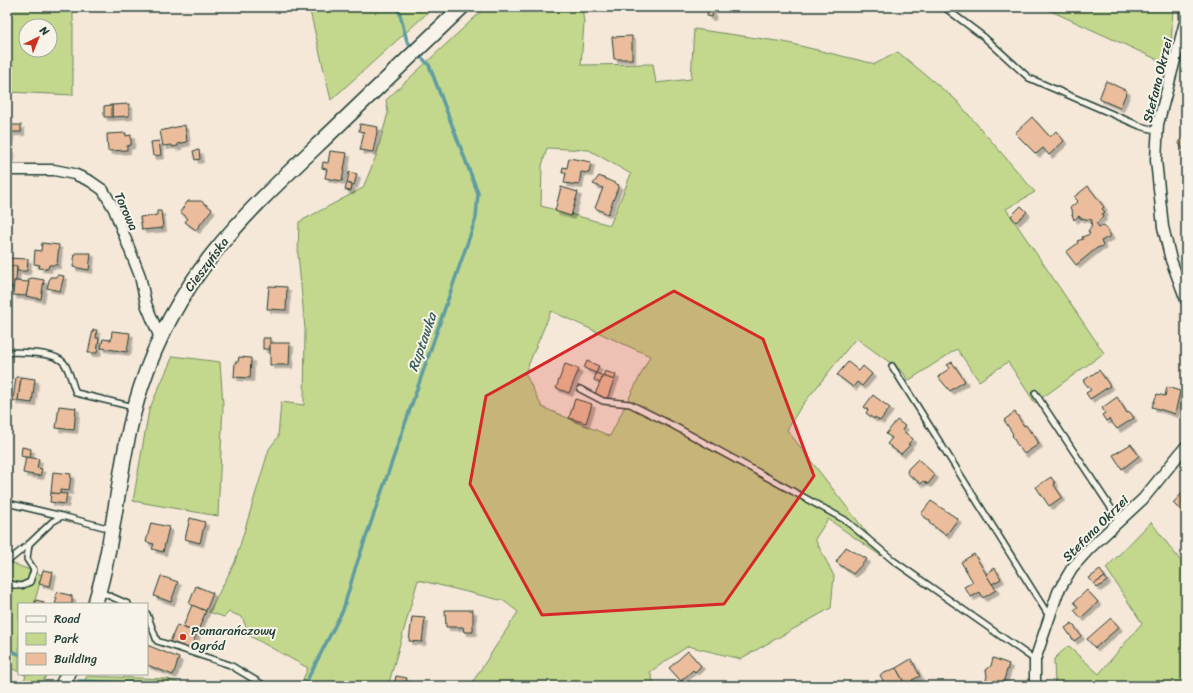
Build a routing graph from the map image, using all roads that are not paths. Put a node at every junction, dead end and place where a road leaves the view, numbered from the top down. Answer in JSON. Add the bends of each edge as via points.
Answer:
{"nodes":[{"id":1,"x":462,"y":7,"type":"edge"},
{"id":2,"x":944,"y":7,"type":"edge"},
{"id":3,"x":1185,"y":7,"type":"edge"},
{"id":4,"x":1158,"y":131,"type":"junction"},
{"id":5,"x":7,"y":170,"type":"edge"},
{"id":6,"x":1186,"y":300,"type":"edge"},
{"id":7,"x":160,"y":338,"type":"junction"},
{"id":8,"x":7,"y":352,"type":"edge"},
{"id":9,"x":892,"y":366,"type":"dead end"},
{"id":10,"x":580,"y":389,"type":"dead end"},
{"id":11,"x":1035,"y":394,"type":"dead end"},
{"id":12,"x":135,"y":408,"type":"junction"},
{"id":13,"x":1186,"y":446,"type":"edge"},
{"id":14,"x":7,"y":503,"type":"edge"},
{"id":15,"x":62,"y":516,"type":"junction"},
{"id":16,"x":1119,"y":520,"type":"junction"},
{"id":17,"x":112,"y":529,"type":"junction"},
{"id":18,"x":29,"y":544,"type":"junction"},
{"id":19,"x":7,"y":562,"type":"edge"},
{"id":20,"x":7,"y":581,"type":"edge"},
{"id":21,"x":96,"y":599,"type":"edge"},
{"id":22,"x":126,"y":603,"type":"edge"},
{"id":23,"x":1049,"y":616,"type":"junction"},
{"id":24,"x":148,"y":617,"type":"edge"},
{"id":25,"x":1035,"y":660,"type":"junction"},
{"id":26,"x":68,"y":675,"type":"edge"},
{"id":27,"x":62,"y":686,"type":"edge"},
{"id":28,"x":265,"y":686,"type":"edge"},
{"id":29,"x":1035,"y":686,"type":"edge"}],
"edges":[{"from":1,"to":7,"type":"main road","name":"Cieszyńska","via":[[234,227],[202,265],[178,301]]},
{"from":2,"to":4,"type":"lane","via":[[984,37],[1029,78],[1140,126]]},
{"from":3,"to":4,"type":"street","name":"Stefana Okrzei","via":[[1185,22]]},
{"from":4,"to":6,"type":"street","name":"Stefana Okrzei","via":[[1156,160],[1163,228],[1171,260]]},
{"from":5,"to":7,"type":"street","name":"Torowa","via":[[54,170],[74,174],[103,190],[114,209],[140,276],[146,304]]},
{"from":7,"to":12,"type":"main road","name":"Cieszyńska"},
{"from":8,"to":12,"type":"lane","via":[[56,357],[64,363],[76,393]]},
{"from":9,"to":23,"type":"lane"},
{"from":10,"to":25,"type":"lane","via":[[603,401],[630,404],[845,520],[894,562]]},
{"from":11,"to":16,"type":"lane"},
{"from":12,"to":17,"type":"main road","name":"Cieszyńska","via":[[123,460]]},
{"from":13,"to":16,"type":"street","name":"Stefana Okrzei","via":[[1143,499]]},
{"from":14,"to":15,"type":"lane"},
{"from":15,"to":17,"type":"lane"},
{"from":15,"to":18,"type":"lane"},
{"from":16,"to":23,"type":"street","name":"Stefana Okrzei","via":[[1072,568],[1058,592]]},
{"from":17,"to":21,"type":"main road","name":"Cieszyńska"},
{"from":18,"to":19,"type":"lane"},
{"from":18,"to":20,"type":"lane","via":[[28,558],[34,570],[30,582],[21,586],[9,584]]},
{"from":21,"to":22,"type":"lane","via":[[106,594]]},
{"from":23,"to":25,"type":"street","name":"Stefana Okrzei"},
{"from":24,"to":28,"type":"lane","via":[[157,641],[230,665]]},
{"from":25,"to":29,"type":"street","name":"Stefana Okrzei"},
{"from":26,"to":27,"type":"main road"}]}
